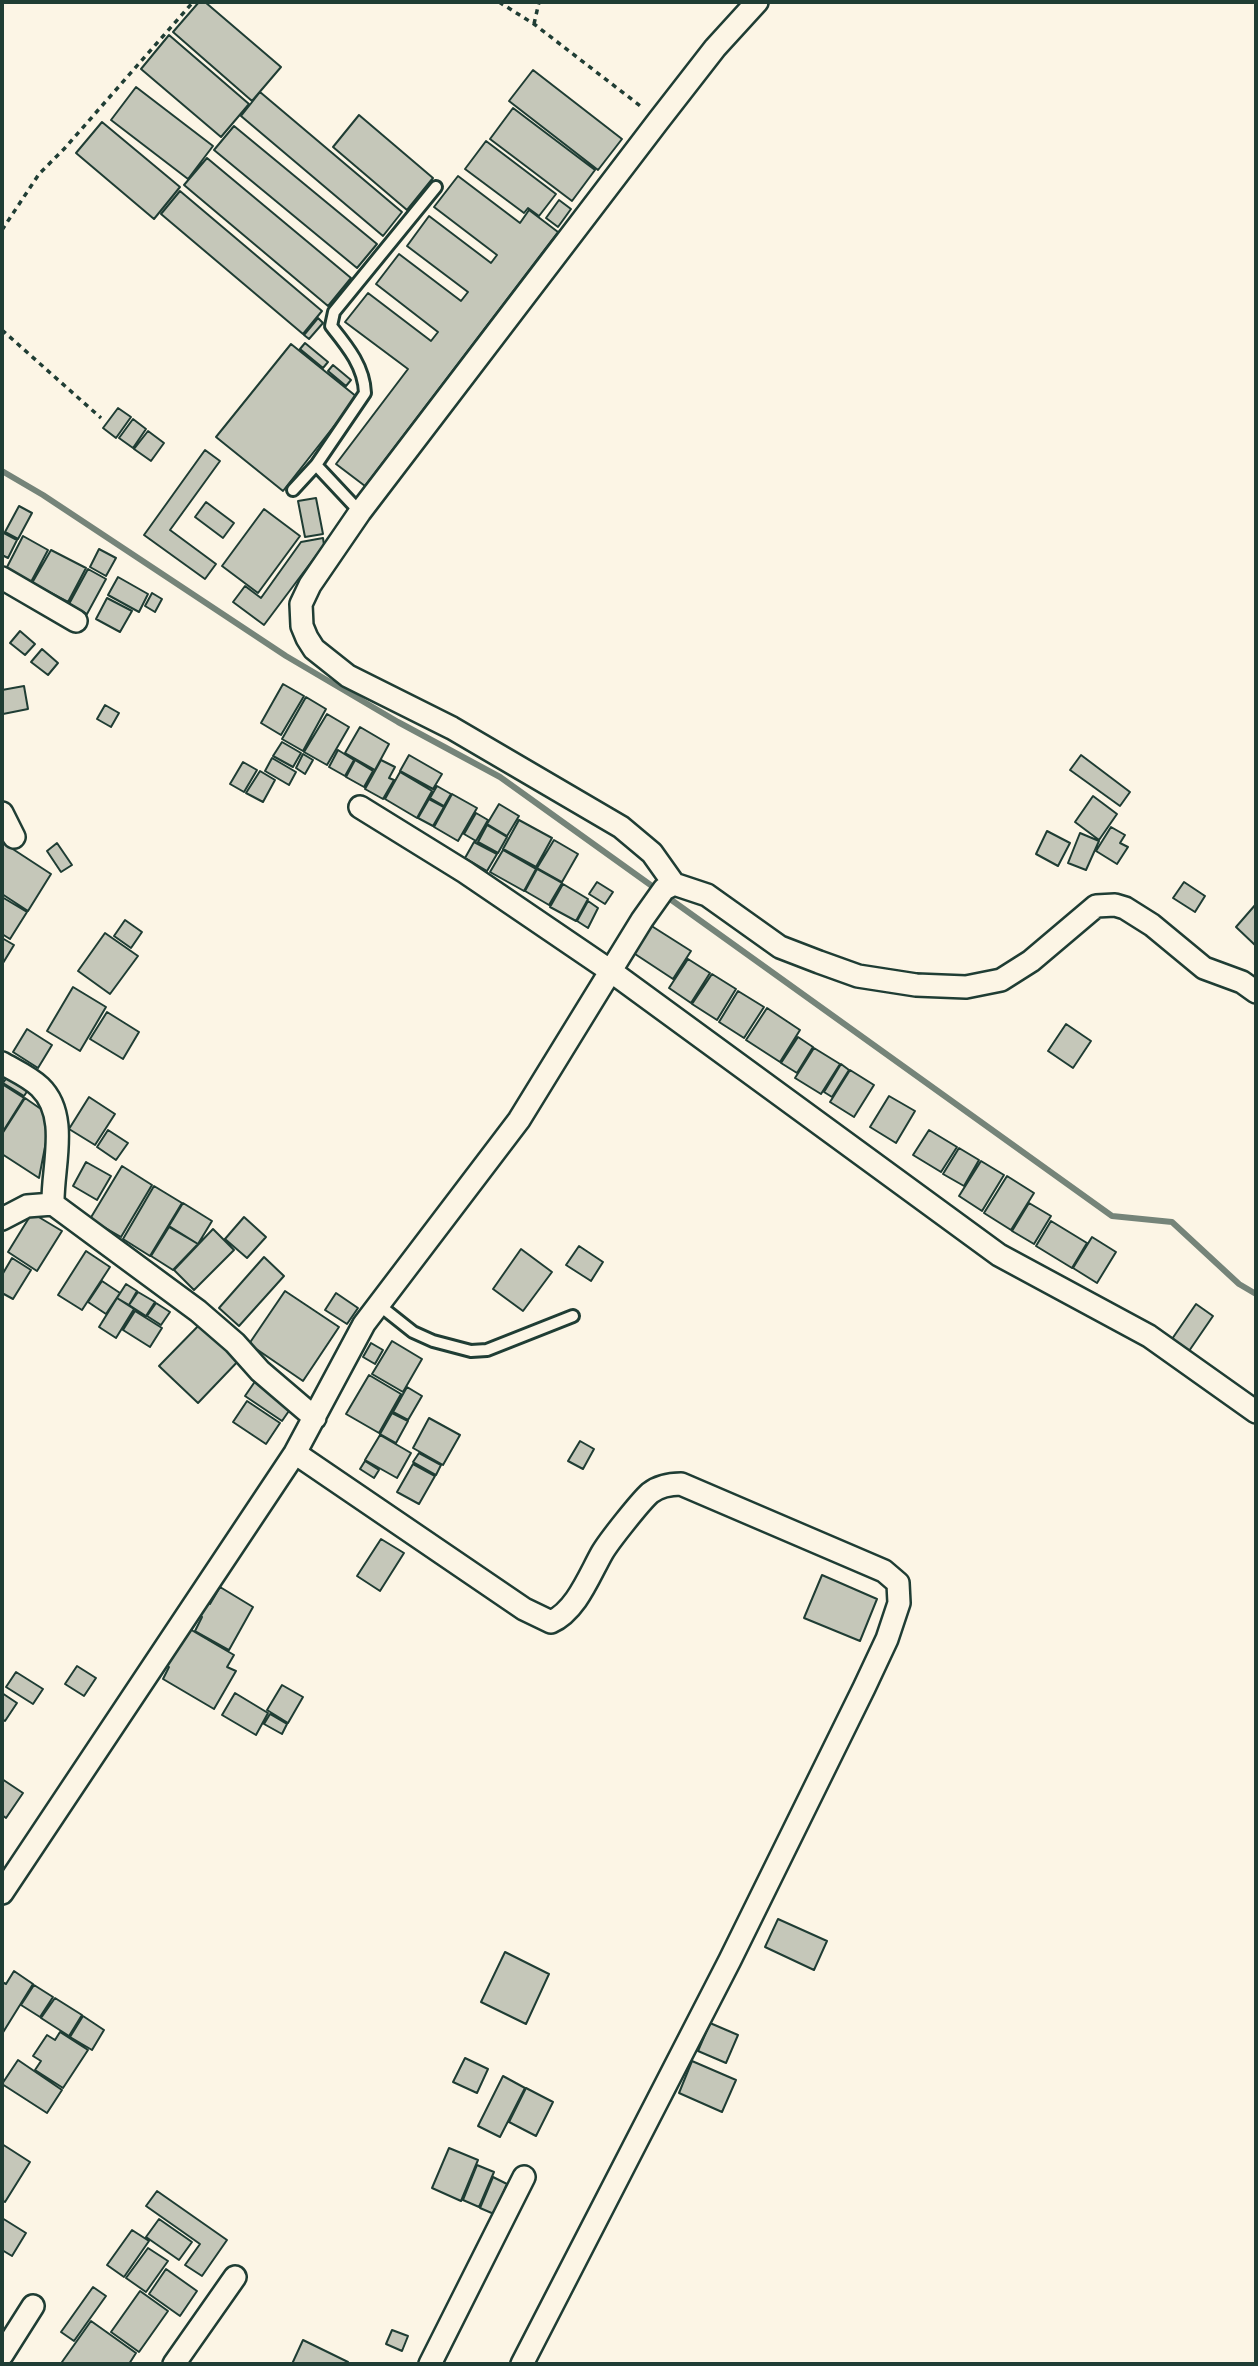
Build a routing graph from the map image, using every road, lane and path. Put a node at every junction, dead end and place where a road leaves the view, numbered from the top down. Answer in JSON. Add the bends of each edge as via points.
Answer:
{"nodes":[{"id":1,"x":193,"y":2,"type":"edge"},
{"id":2,"x":499,"y":2,"type":"edge"},
{"id":3,"x":539,"y":2,"type":"edge"},
{"id":4,"x":757,"y":2,"type":"edge"},
{"id":5,"x":534,"y":24,"type":"junction"},
{"id":6,"x":659,"y":120,"type":"junction"},
{"id":7,"x":436,"y":187,"type":"dead end"},
{"id":8,"x":2,"y":230,"type":"edge"},
{"id":9,"x":2,"y":330,"type":"edge"},
{"id":10,"x":101,"y":418,"type":"dead end"},
{"id":11,"x":316,"y":465,"type":"junction"},
{"id":12,"x":293,"y":489,"type":"dead end"},
{"id":13,"x":360,"y":512,"type":"junction"},
{"id":14,"x":2,"y":578,"type":"edge"},
{"id":15,"x":76,"y":621,"type":"dead end"},
{"id":16,"x":360,"y":807,"type":"dead end"},
{"id":17,"x":2,"y":813,"type":"edge"},
{"id":18,"x":14,"y":837,"type":"dead end"},
{"id":19,"x":669,"y":887,"type":"junction"},
{"id":20,"x":612,"y":972,"type":"junction"},
{"id":21,"x":1256,"y":992,"type":"edge"},
{"id":22,"x":2,"y":1063,"type":"edge"},
{"id":23,"x":53,"y":1204,"type":"junction"},
{"id":24,"x":2,"y":1219,"type":"edge"},
{"id":25,"x":379,"y":1305,"type":"junction"},
{"id":26,"x":573,"y":1316,"type":"dead end"},
{"id":27,"x":1256,"y":1412,"type":"edge"},
{"id":28,"x":315,"y":1418,"type":"junction"},
{"id":29,"x":295,"y":1453,"type":"junction"},
{"id":30,"x":2,"y":1893,"type":"edge"},
{"id":31,"x":524,"y":2177,"type":"dead end"},
{"id":32,"x":235,"y":2277,"type":"dead end"},
{"id":33,"x":33,"y":2306,"type":"dead end"},
{"id":34,"x":2,"y":2355,"type":"edge"},
{"id":35,"x":174,"y":2364,"type":"edge"},
{"id":36,"x":430,"y":2364,"type":"edge"},
{"id":37,"x":522,"y":2364,"type":"edge"}],
"edges":[{"from":1,"to":8,"type":"path","via":[[39,174]]},
{"from":2,"to":5,"type":"path"},
{"from":3,"to":5,"type":"path"},
{"from":4,"to":6,"type":"street"},
{"from":5,"to":6,"type":"path"},
{"from":6,"to":13,"type":"street"},
{"from":7,"to":11,"type":"lane","via":[[334,312],[331,326],[352,352],[365,393]]},
{"from":9,"to":10,"type":"path"},
{"from":11,"to":12,"type":"lane"},
{"from":11,"to":13,"type":"lane"},
{"from":13,"to":19,"type":"street","via":[[301,604],[302,626],[314,649],[348,676],[452,727],[621,827],[652,853]]},
{"from":14,"to":15,"type":"street"},
{"from":16,"to":20,"type":"street","via":[[466,872]]},
{"from":17,"to":18,"type":"street"},
{"from":19,"to":20,"type":"street","via":[[642,920]]},
{"from":19,"to":21,"type":"street","via":[[707,895],[780,947],[858,976],[916,985],[966,987],[1001,980],[1096,906],[1115,905],[1152,925],[1204,968]]},
{"from":20,"to":25,"type":"street","via":[[519,1120]]},
{"from":20,"to":27,"type":"street","via":[[999,1255],[1149,1336]]},
{"from":22,"to":23,"type":"street","via":[[38,1085],[56,1115]]},
{"from":23,"to":24,"type":"street","via":[[27,1206]]},
{"from":23,"to":28,"type":"street","via":[[198,1311]]},
{"from":25,"to":26,"type":"lane","via":[[413,1332],[471,1352]]},
{"from":25,"to":28,"type":"street","via":[[364,1324]]},
{"from":28,"to":29,"type":"street"},
{"from":29,"to":30,"type":"street"},
{"from":29,"to":37,"type":"street","via":[[524,1609],[551,1622],[568,1610],[604,1550],[650,1492],[667,1485],[681,1484],[785,1527],[884,1571],[898,1583],[899,1603],[864,1688]]},
{"from":31,"to":36,"type":"street"},
{"from":32,"to":35,"type":"street"},
{"from":33,"to":34,"type":"street"}]}
